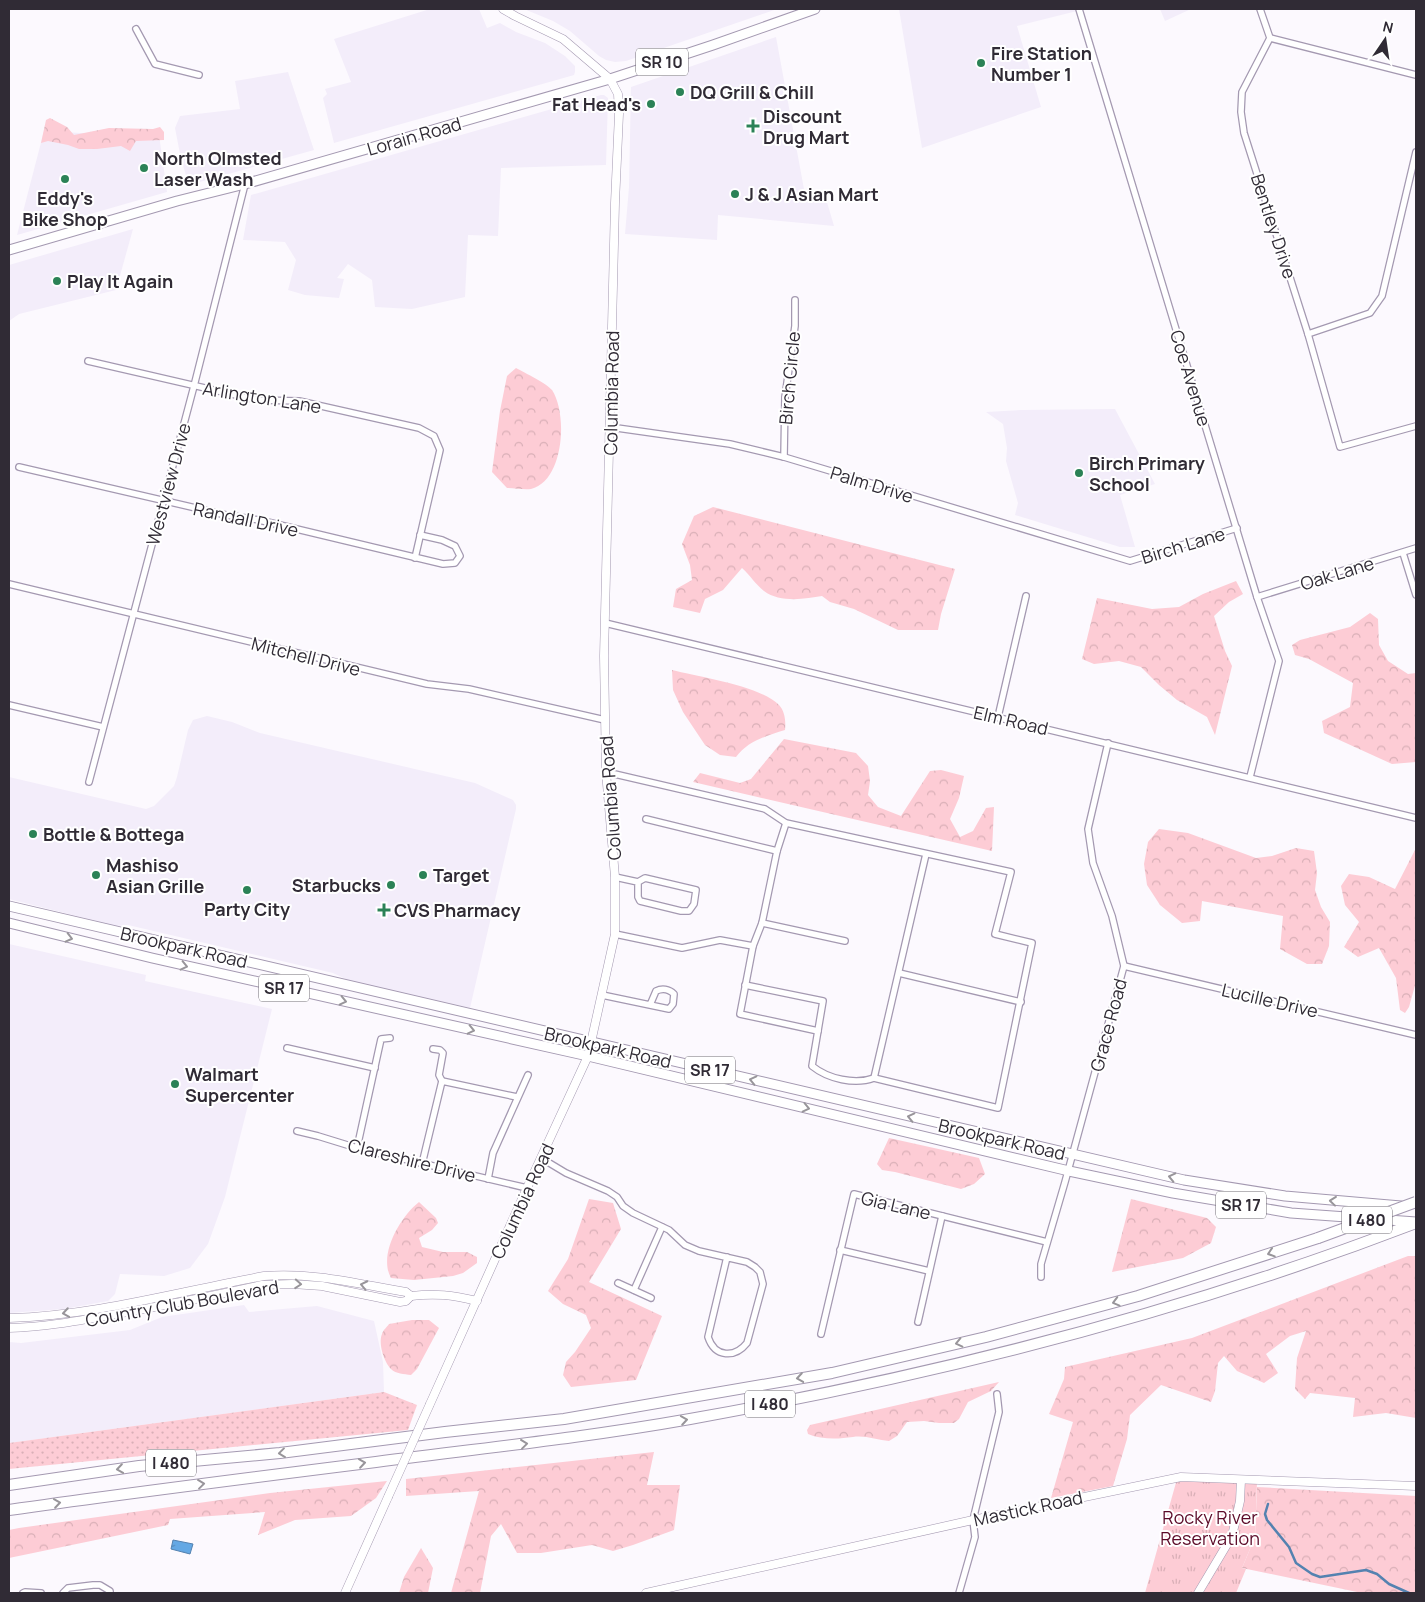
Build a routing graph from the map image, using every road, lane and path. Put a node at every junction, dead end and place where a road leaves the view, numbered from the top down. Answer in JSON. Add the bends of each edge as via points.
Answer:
{"nodes":[{"id":1,"x":503,"y":9,"type":"edge"},
{"id":2,"x":815,"y":9,"type":"edge"},
{"id":3,"x":1079,"y":9,"type":"edge"},
{"id":4,"x":1260,"y":9,"type":"edge"},
{"id":5,"x":136,"y":29,"type":"dead end"},
{"id":6,"x":1270,"y":38,"type":"junction"},
{"id":7,"x":199,"y":75,"type":"dead end"},
{"id":8,"x":1416,"y":75,"type":"edge"},
{"id":9,"x":610,"y":79,"type":"junction"},
{"id":10,"x":1416,"y":152,"type":"edge"},
{"id":11,"x":244,"y":184,"type":"junction"},
{"id":12,"x":9,"y":250,"type":"edge"},
{"id":13,"x":795,"y":300,"type":"dead end"},
{"id":14,"x":1308,"y":334,"type":"junction"},
{"id":15,"x":88,"y":361,"type":"dead end"},
{"id":16,"x":194,"y":386,"type":"junction"},
{"id":17,"x":1416,"y":426,"type":"edge"},
{"id":18,"x":610,"y":427,"type":"junction"},
{"id":19,"x":784,"y":457,"type":"junction"},
{"id":20,"x":19,"y":467,"type":"dead end"},
{"id":21,"x":163,"y":501,"type":"junction"},
{"id":22,"x":1237,"y":528,"type":"junction"},
{"id":23,"x":420,"y":535,"type":"junction"},
{"id":24,"x":1416,"y":548,"type":"edge"},
{"id":25,"x":1403,"y":553,"type":"junction"},
{"id":26,"x":414,"y":558,"type":"junction"},
{"id":27,"x":1130,"y":561,"type":"joint"},
{"id":28,"x":9,"y":584,"type":"edge"},
{"id":29,"x":1416,"y":595,"type":"edge"},
{"id":30,"x":1026,"y":596,"type":"dead end"},
{"id":31,"x":1257,"y":597,"type":"junction"},
{"id":32,"x":133,"y":614,"type":"junction"},
{"id":33,"x":605,"y":623,"type":"junction"},
{"id":34,"x":9,"y":705,"type":"edge"},
{"id":35,"x":998,"y":717,"type":"junction"},
{"id":36,"x":605,"y":720,"type":"junction"},
{"id":37,"x":103,"y":727,"type":"junction"},
{"id":38,"x":1108,"y":743,"type":"junction"},
{"id":39,"x":606,"y":772,"type":"junction"},
{"id":40,"x":1250,"y":777,"type":"junction"},
{"id":41,"x":88,"y":782,"type":"dead end"},
{"id":42,"x":1416,"y":818,"type":"edge"},
{"id":43,"x":646,"y":819,"type":"dead end"},
{"id":44,"x":786,"y":823,"type":"junction"},
{"id":45,"x":777,"y":851,"type":"junction"},
{"id":46,"x":926,"y":854,"type":"junction"},
{"id":47,"x":615,"y":877,"type":"junction"},
{"id":48,"x":638,"y":882,"type":"junction"},
{"id":49,"x":9,"y":906,"type":"edge"},
{"id":50,"x":9,"y":923,"type":"edge"},
{"id":51,"x":762,"y":923,"type":"junction"},
{"id":52,"x":615,"y":934,"type":"junction"},
{"id":53,"x":846,"y":941,"type":"dead end"},
{"id":54,"x":753,"y":946,"type":"junction"},
{"id":55,"x":1124,"y":966,"type":"junction"},
{"id":56,"x":899,"y":973,"type":"junction"},
{"id":57,"x":745,"y":985,"type":"junction"},
{"id":58,"x":602,"y":995,"type":"junction"},
{"id":59,"x":1021,"y":1002,"type":"junction"},
{"id":60,"x":650,"y":1005,"type":"junction"},
{"id":61,"x":818,"y":1031,"type":"junction"},
{"id":62,"x":1416,"y":1035,"type":"edge"},
{"id":63,"x":390,"y":1038,"type":"dead end"},
{"id":64,"x":590,"y":1042,"type":"junction"},
{"id":65,"x":287,"y":1048,"type":"dead end"},
{"id":66,"x":434,"y":1049,"type":"dead end"},
{"id":67,"x":588,"y":1056,"type":"junction"},
{"id":68,"x":375,"y":1068,"type":"junction"},
{"id":69,"x":528,"y":1075,"type":"dead end"},
{"id":70,"x":874,"y":1078,"type":"junction"},
{"id":71,"x":442,"y":1081,"type":"junction"},
{"id":72,"x":517,"y":1097,"type":"junction"},
{"id":73,"x":297,"y":1131,"type":"dead end"},
{"id":74,"x":357,"y":1148,"type":"junction"},
{"id":75,"x":1072,"y":1155,"type":"junction"},
{"id":76,"x":541,"y":1158,"type":"junction"},
{"id":77,"x":422,"y":1164,"type":"junction"},
{"id":78,"x":1068,"y":1170,"type":"junction"},
{"id":79,"x":488,"y":1179,"type":"junction"},
{"id":80,"x":527,"y":1188,"type":"junction"},
{"id":81,"x":1416,"y":1202,"type":"edge"},
{"id":82,"x":1416,"y":1207,"type":"edge"},
{"id":83,"x":942,"y":1216,"type":"junction"},
{"id":84,"x":1416,"y":1223,"type":"edge"},
{"id":85,"x":662,"y":1227,"type":"junction"},
{"id":86,"x":1047,"y":1242,"type":"junction"},
{"id":87,"x":840,"y":1250,"type":"junction"},
{"id":88,"x":727,"y":1257,"type":"junction"},
{"id":89,"x":930,"y":1271,"type":"junction"},
{"id":90,"x":1041,"y":1277,"type":"dead end"},
{"id":91,"x":618,"y":1282,"type":"dead end"},
{"id":92,"x":634,"y":1290,"type":"junction"},
{"id":93,"x":411,"y":1296,"type":"junction"},
{"id":94,"x":651,"y":1298,"type":"dead end"},
{"id":95,"x":476,"y":1302,"type":"junction"},
{"id":96,"x":9,"y":1318,"type":"edge"},
{"id":97,"x":918,"y":1322,"type":"dead end"},
{"id":98,"x":9,"y":1328,"type":"edge"},
{"id":99,"x":821,"y":1334,"type":"dead end"},
{"id":100,"x":997,"y":1394,"type":"dead end"},
{"id":101,"x":1241,"y":1480,"type":"junction"},
{"id":102,"x":10,"y":1484,"type":"edge"},
{"id":103,"x":1416,"y":1486,"type":"edge"},
{"id":104,"x":9,"y":1510,"type":"edge"},
{"id":105,"x":973,"y":1520,"type":"junction"},
{"id":106,"x":23,"y":1593,"type":"edge"},
{"id":107,"x":41,"y":1593,"type":"edge"},
{"id":108,"x":63,"y":1593,"type":"edge"},
{"id":109,"x":110,"y":1593,"type":"edge"},
{"id":110,"x":345,"y":1593,"type":"edge"},
{"id":111,"x":646,"y":1593,"type":"edge"},
{"id":112,"x":959,"y":1593,"type":"edge"},
{"id":113,"x":1198,"y":1593,"type":"edge"}],
"edges":[{"from":1,"to":9,"type":"street","name":"Columbia Road","via":[[563,39]]},
{"from":2,"to":9,"type":"main road","name":"Lorain Road","number":"SR 10"},
{"from":3,"to":22,"type":"street","name":"Coe Avenue"},
{"from":4,"to":6,"type":"street"},
{"from":5,"to":7,"type":"street","via":[[155,64]]},
{"from":6,"to":8,"type":"street"},
{"from":6,"to":14,"type":"street","name":"Bentley Drive","via":[[1242,92],[1241,112],[1244,133]]},
{"from":9,"to":11,"type":"main road","name":"Lorain Road","number":"SR 10"},
{"from":9,"to":18,"type":"street","name":"Columbia Road","via":[[618,94],[619,114]]},
{"from":10,"to":14,"type":"street","via":[[1382,296],[1370,313]]},
{"from":11,"to":12,"type":"main road","name":"Lorain Road","number":"SR 10"},
{"from":11,"to":16,"type":"street","name":"Westview Drive"},
{"from":13,"to":19,"type":"street","name":"Birch Circle","via":[[785,397]]},
{"from":14,"to":17,"type":"street","name":"Bentley Drive","via":[[1340,447]]},
{"from":15,"to":16,"type":"street","name":"Arlington Lane"},
{"from":16,"to":21,"type":"street","name":"Westview Drive"},
{"from":16,"to":23,"type":"street","name":"Arlington Lane","via":[[257,400],[299,401],[418,428],[434,436],[440,450]]},
{"from":18,"to":19,"type":"street","name":"Palm Drive","via":[[730,444]]},
{"from":18,"to":33,"type":"street","name":"Columbia Road"},
{"from":19,"to":27,"type":"street","name":"Palm Drive"},
{"from":20,"to":21,"type":"street","name":"Randall Drive"},
{"from":21,"to":26,"type":"street","name":"Randall Drive","via":[[259,520]]},
{"from":21,"to":32,"type":"street","name":"Westview Drive"},
{"from":22,"to":27,"type":"street","name":"Birch Lane"},
{"from":22,"to":31,"type":"street","name":"Coe Avenue"},
{"from":23,"to":26,"type":"street"},
{"from":23,"to":26,"type":"street","name":"Randall Drive","via":[[455,546],[460,556],[454,563],[443,564]]},
{"from":24,"to":25,"type":"street","name":"Oak Lane"},
{"from":25,"to":29,"type":"street"},
{"from":25,"to":31,"type":"street","name":"Oak Lane"},
{"from":28,"to":32,"type":"street","name":"Mitchell Drive"},
{"from":30,"to":35,"type":"street"},
{"from":31,"to":40,"type":"street","name":"Coe Avenue","via":[[1279,662]]},
{"from":32,"to":36,"type":"street","name":"Mitchell Drive","via":[[427,684],[469,689]]},
{"from":32,"to":37,"type":"street","name":"Westview Drive"},
{"from":33,"to":35,"type":"street","name":"Elm Road"},
{"from":33,"to":36,"type":"street","name":"Columbia Road"},
{"from":34,"to":37,"type":"street"},
{"from":35,"to":38,"type":"street","name":"Elm Road"},
{"from":36,"to":39,"type":"street","name":"Columbia Road"},
{"from":37,"to":41,"type":"street","name":"Westview Drive"},
{"from":38,"to":40,"type":"street","name":"Elm Road"},
{"from":38,"to":55,"type":"street","name":"Grace Road","via":[[1088,829],[1093,863],[1112,916]]},
{"from":39,"to":44,"type":"street","via":[[766,809]]},
{"from":39,"to":47,"type":"street","name":"Columbia Road"},
{"from":40,"to":42,"type":"street","name":"Elm Road"},
{"from":43,"to":45,"type":"street"},
{"from":44,"to":45,"type":"street"},
{"from":44,"to":46,"type":"street"},
{"from":45,"to":51,"type":"street"},
{"from":46,"to":56,"type":"street"},
{"from":46,"to":59,"type":"street","via":[[1011,872],[995,934],[1032,942]]},
{"from":47,"to":48,"type":"street"},
{"from":47,"to":52,"type":"street","name":"Columbia Road"},
{"from":48,"to":48,"type":"street","via":[[645,878],[696,890],[694,904],[689,911],[640,901]]},
{"from":49,"to":64,"type":"main road","name":"Brookpark Road","number":"SR 17"},
{"from":50,"to":67,"type":"main road","name":"Brookpark Road","number":"SR 17","one_way":true},
{"from":51,"to":53,"type":"street"},
{"from":51,"to":54,"type":"street"},
{"from":52,"to":54,"type":"street","via":[[682,948],[720,940]]},
{"from":52,"to":58,"type":"street","name":"Columbia Road"},
{"from":54,"to":57,"type":"street"},
{"from":55,"to":62,"type":"street","name":"Lucille Drive"},
{"from":55,"to":75,"type":"street","name":"Grace Road"},
{"from":56,"to":59,"type":"street"},
{"from":56,"to":70,"type":"street"},
{"from":57,"to":61,"type":"street","via":[[740,1014]]},
{"from":57,"to":61,"type":"street","via":[[823,1001]]},
{"from":58,"to":60,"type":"street"},
{"from":58,"to":64,"type":"street","name":"Columbia Road"},
{"from":59,"to":70,"type":"street","via":[[998,1108]]},
{"from":60,"to":60,"type":"street","via":[[669,1009],[674,994],[660,989]]},
{"from":61,"to":70,"type":"street","via":[[812,1066],[819,1072],[860,1082]]},
{"from":63,"to":68,"type":"street","via":[[381,1039]]},
{"from":64,"to":67,"type":"street","name":"Columbia Road"},
{"from":75,"to":64,"type":"main road","name":"Brookpark Road","number":"SR 17","one_way":true},
{"from":65,"to":68,"type":"street"},
{"from":66,"to":71,"type":"street","via":[[443,1053],[439,1075]]},
{"from":67,"to":76,"type":"street","name":"Columbia Road"},
{"from":67,"to":78,"type":"main road","name":"Brookpark Road","number":"SR 17","one_way":true},
{"from":68,"to":74,"type":"street"},
{"from":69,"to":72,"type":"street"},
{"from":71,"to":72,"type":"street"},
{"from":71,"to":77,"type":"street"},
{"from":72,"to":79,"type":"street","via":[[493,1153]]},
{"from":73,"to":74,"type":"street","name":"Clareshire Drive"},
{"from":74,"to":77,"type":"street","name":"Clareshire Drive"},
{"from":75,"to":78,"type":"street","name":"Grace Road"},
{"from":82,"to":75,"type":"main road","name":"Brookpark Road","number":"SR 17","one_way":true,"via":[[1267,1193],[1184,1180]]},
{"from":76,"to":80,"type":"street","name":"Columbia Road"},
{"from":76,"to":85,"type":"street","via":[[608,1191],[633,1214]]},
{"from":77,"to":79,"type":"street","name":"Clareshire Drive"},
{"from":78,"to":84,"type":"main road","name":"Brookpark Road","number":"SR 17","via":[[1173,1193],[1291,1213]]},
{"from":78,"to":86,"type":"street","name":"Grace Road"},
{"from":79,"to":80,"type":"street","name":"Clareshire Drive"},
{"from":80,"to":95,"type":"street","name":"Columbia Road"},
{"from":81,"to":102,"type":"highway","number":"I 480","one_way":true,"bridge":true,"via":[[1318,1238],[1138,1296],[986,1337],[832,1373],[564,1419],[280,1453],[139,1466]]},
{"from":83,"to":86,"type":"street","name":"Gia Lane"},
{"from":83,"to":87,"type":"street","name":"Gia Lane","via":[[854,1194]]},
{"from":83,"to":89,"type":"street"},
{"from":104,"to":84,"type":"highway","number":"I 480","one_way":true,"via":[[561,1440],[836,1391],[994,1355],[1136,1316],[1295,1267]]},
{"from":85,"to":88,"type":"street","via":[[685,1246]]},
{"from":85,"to":92,"type":"street"},
{"from":86,"to":90,"type":"street","name":"Grace Road"},
{"from":87,"to":89,"type":"street"},
{"from":87,"to":99,"type":"street","name":"Gia Lane"},
{"from":88,"to":88,"type":"street","via":[[748,1262],[760,1272],[763,1284],[747,1342],[741,1350],[726,1354],[714,1348],[708,1337]]},
{"from":89,"to":97,"type":"street"},
{"from":91,"to":92,"type":"street"},
{"from":92,"to":94,"type":"street"},
{"from":93,"to":95,"type":"street","name":"Country Club Boulevard","via":[[435,1293]]},
{"from":93,"to":96,"type":"street","name":"Country Club Boulevard","one_way":true,"via":[[406,1292],[336,1278],[286,1274],[60,1314]]},
{"from":98,"to":93,"type":"street","name":"Country Club Boulevard","one_way":true,"via":[[54,1326],[262,1285],[322,1286],[392,1301],[406,1301]]},
{"from":95,"to":110,"type":"street","name":"Columbia Road","bridge":true},
{"from":100,"to":105,"type":"street","via":[[999,1412]]},
{"from":101,"to":103,"type":"street","name":"Mastick Road"},
{"from":101,"to":105,"type":"street","name":"Mastick Road","via":[[1181,1477]]},
{"from":101,"to":113,"type":"street","via":[[1232,1536]]},
{"from":105,"to":111,"type":"street","name":"Mastick Road"},
{"from":105,"to":112,"type":"street","via":[[975,1537]]},
{"from":106,"to":107,"type":"street"},
{"from":108,"to":109,"type":"street","via":[[68,1588],[100,1585]]}]}
